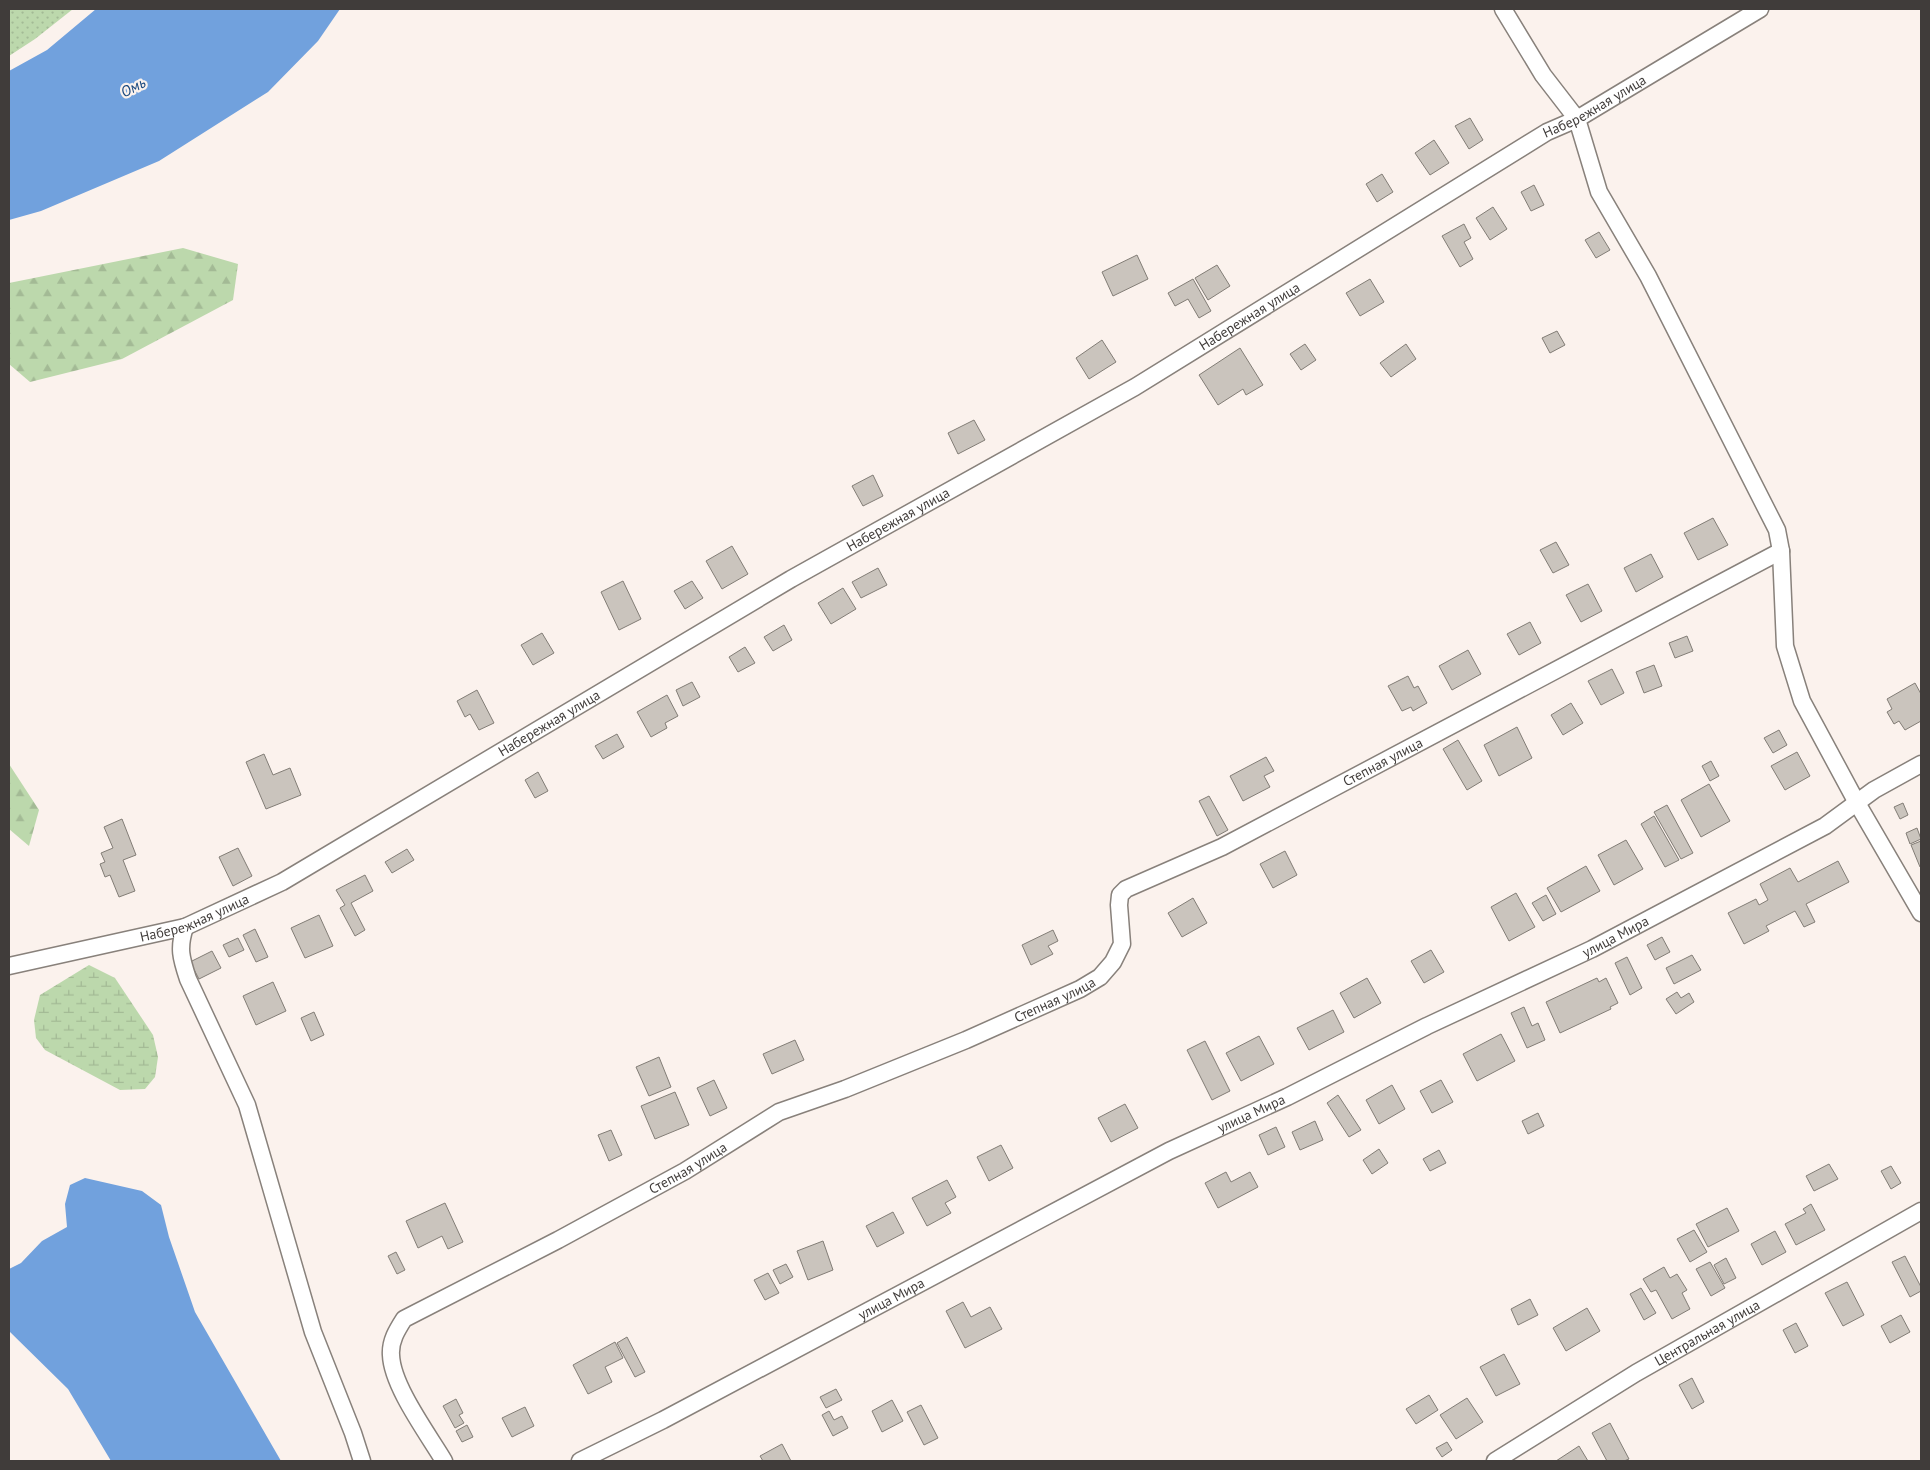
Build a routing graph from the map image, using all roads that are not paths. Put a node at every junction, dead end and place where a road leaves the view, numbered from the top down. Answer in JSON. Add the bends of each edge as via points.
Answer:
{"nodes":[{"id":1,"x":1503,"y":9,"type":"edge"},
{"id":2,"x":1760,"y":9,"type":"edge"},
{"id":3,"x":1577,"y":119,"type":"junction"},
{"id":4,"x":1781,"y":552,"type":"junction"},
{"id":5,"x":1921,"y":764,"type":"edge"},
{"id":6,"x":1857,"y":803,"type":"junction"},
{"id":7,"x":1921,"y":913,"type":"edge"},
{"id":8,"x":185,"y":927,"type":"junction"},
{"id":9,"x":9,"y":966,"type":"edge"},
{"id":10,"x":1921,"y":1211,"type":"edge"},
{"id":11,"x":362,"y":1461,"type":"edge"},
{"id":12,"x":444,"y":1461,"type":"edge"},
{"id":13,"x":580,"y":1461,"type":"edge"},
{"id":14,"x":1495,"y":1461,"type":"edge"}],
"edges":[{"from":1,"to":3,"type":"street","via":[[1543,75]]},
{"from":2,"to":3,"type":"street","name":"Набережная улица"},
{"from":3,"to":4,"type":"street","via":[[1599,192],[1648,276],[1777,530]]},
{"from":3,"to":8,"type":"street","name":"Набережная улица","via":[[1548,132],[1135,387],[792,579],[282,882]]},
{"from":4,"to":6,"type":"street","via":[[1785,646],[1802,702]]},
{"from":4,"to":12,"type":"street","name":"Степная улица","via":[[1222,847],[1126,888],[1120,895],[1119,905],[1122,944],[1100,977],[1080,989],[966,1040],[779,1112],[685,1171],[404,1319],[394,1334],[391,1354],[396,1379]]},
{"from":5,"to":6,"type":"street","name":"улица Мира"},
{"from":6,"to":7,"type":"street"},
{"from":6,"to":13,"type":"street","name":"улица Мира","via":[[1825,826],[1592,949],[1170,1151]]},
{"from":8,"to":9,"type":"street","name":"Набережная улица"},
{"from":8,"to":11,"type":"street","via":[[180,942],[181,958],[247,1106],[312,1332],[354,1433]]},
{"from":10,"to":14,"type":"street","name":"Центральная улица","via":[[1636,1373]]}]}
